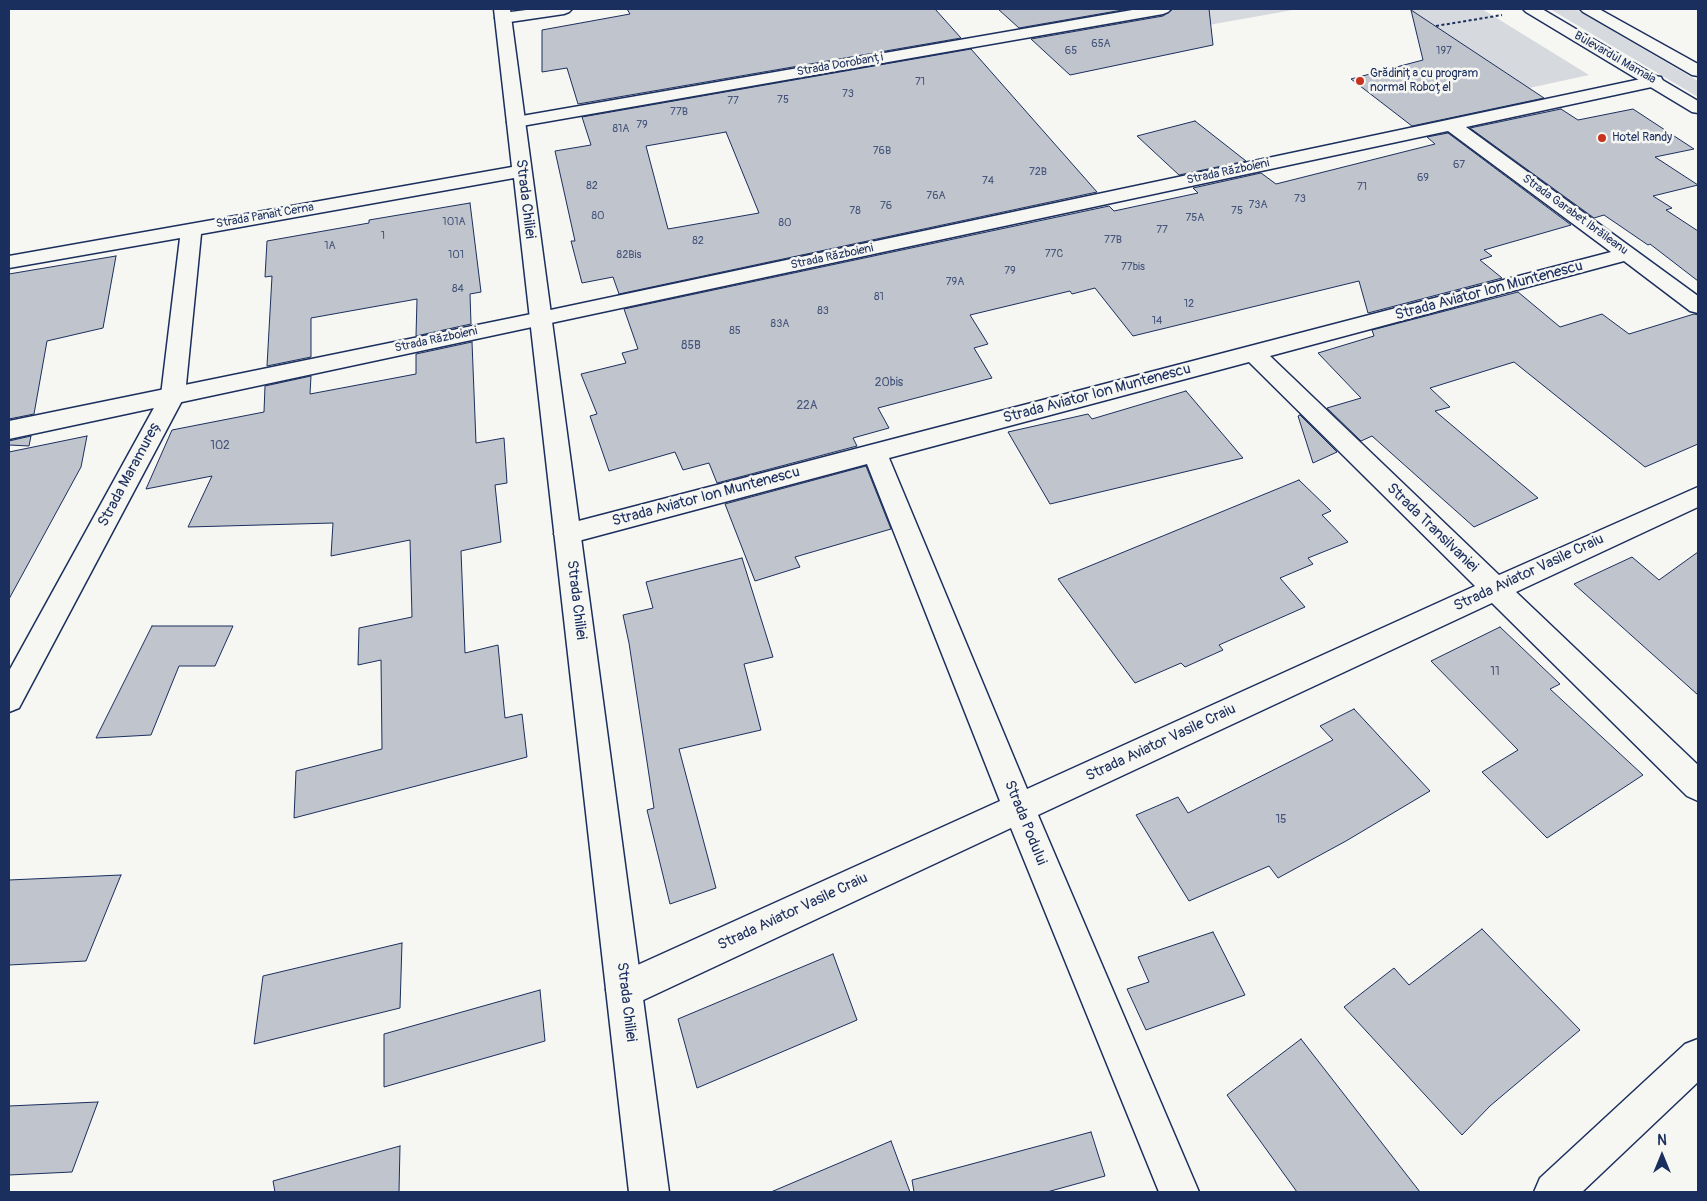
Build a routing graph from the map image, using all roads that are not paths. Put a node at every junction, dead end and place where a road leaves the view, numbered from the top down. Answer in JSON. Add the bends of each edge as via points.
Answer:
{"nodes":[{"id":1,"x":564,"y":9,"type":"edge"},
{"id":2,"x":1163,"y":9,"type":"edge"},
{"id":3,"x":1531,"y":9,"type":"edge"},
{"id":4,"x":1580,"y":11,"type":"edge"},
{"id":5,"x":502,"y":13,"type":"edge"},
{"id":6,"x":1698,"y":71,"type":"edge"},
{"id":7,"x":1655,"y":81,"type":"junction"},
{"id":8,"x":1698,"y":108,"type":"edge"},
{"id":9,"x":516,"y":122,"type":"junction"},
{"id":10,"x":1452,"y":125,"type":"junction"},
{"id":11,"x":522,"y":171,"type":"junction"},
{"id":12,"x":191,"y":230,"type":"junction"},
{"id":13,"x":1628,"y":254,"type":"junction"},
{"id":14,"x":9,"y":262,"type":"edge"},
{"id":15,"x":1698,"y":306,"type":"edge"},
{"id":16,"x":541,"y":319,"type":"junction"},
{"id":17,"x":1253,"y":353,"type":"junction"},
{"id":18,"x":173,"y":394,"type":"junction"},
{"id":19,"x":9,"y":430,"type":"edge"},
{"id":20,"x":875,"y":453,"type":"junction"},
{"id":21,"x":1698,"y":496,"type":"edge"},
{"id":22,"x":567,"y":534,"type":"junction"},
{"id":23,"x":1495,"y":589,"type":"junction"},
{"id":24,"x":9,"y":699,"type":"edge"},
{"id":25,"x":1698,"y":786,"type":"edge"},
{"id":26,"x":1019,"y":808,"type":"junction"},
{"id":27,"x":624,"y":990,"type":"junction"},
{"id":28,"x":1698,"y":1057,"type":"edge"},
{"id":29,"x":649,"y":1192,"type":"edge"},
{"id":30,"x":1179,"y":1192,"type":"edge"},
{"id":31,"x":1554,"y":1192,"type":"edge"}],
"edges":[{"from":1,"to":5,"type":"street"},
{"from":2,"to":9,"type":"street","name":"Strada Dorobanți"},
{"from":3,"to":7,"type":"street","name":"Bulevardul Mamaia"},
{"from":4,"to":6,"type":"street","name":"Bulevardul Mamaia","via":[[1614,24]]},
{"from":5,"to":9,"type":"street","name":"Strada Chiliei"},
{"from":7,"to":8,"type":"street","name":"Bulevardul Mamaia"},
{"from":7,"to":10,"type":"street","name":"Strada Războieni"},
{"from":9,"to":11,"type":"street","name":"Strada Chiliei"},
{"from":10,"to":13,"type":"street","name":"Strada Garabet Ibrăileanu"},
{"from":10,"to":16,"type":"street","name":"Strada Războieni"},
{"from":11,"to":12,"type":"street","name":"Strada Panait Cerna"},
{"from":11,"to":16,"type":"street","name":"Strada Chiliei"},
{"from":12,"to":14,"type":"street","name":"Strada Panait Cerna"},
{"from":12,"to":18,"type":"street","name":"Strada Maramureș"},
{"from":13,"to":15,"type":"street","name":"Strada Garabet Ibrăileanu"},
{"from":13,"to":17,"type":"street","name":"Strada Aviator Ion Muntenescu"},
{"from":16,"to":18,"type":"street","name":"Strada Războieni"},
{"from":16,"to":22,"type":"street","name":"Strada Chiliei"},
{"from":17,"to":20,"type":"street","name":"Strada Aviator Ion Muntenescu"},
{"from":17,"to":23,"type":"street","name":"Strada Transilvaniei"},
{"from":18,"to":19,"type":"street","name":"Strada Războieni"},
{"from":18,"to":24,"type":"street","name":"Strada Maramureș"},
{"from":20,"to":22,"type":"street","name":"Strada Aviator Ion Muntenescu"},
{"from":20,"to":26,"type":"street","name":"Strada Podului"},
{"from":21,"to":23,"type":"street","name":"Strada Aviator Vasile Craiu"},
{"from":22,"to":27,"type":"street","name":"Strada Chiliei"},
{"from":23,"to":25,"type":"street","name":"Strada Transilvaniei"},
{"from":23,"to":26,"type":"street","name":"Strada Aviator Vasile Craiu"},
{"from":26,"to":27,"type":"street","name":"Strada Aviator Vasile Craiu"},
{"from":26,"to":30,"type":"street","name":"Strada Podului"},
{"from":27,"to":29,"type":"street","name":"Strada Chiliei"},
{"from":28,"to":31,"type":"street"}]}
